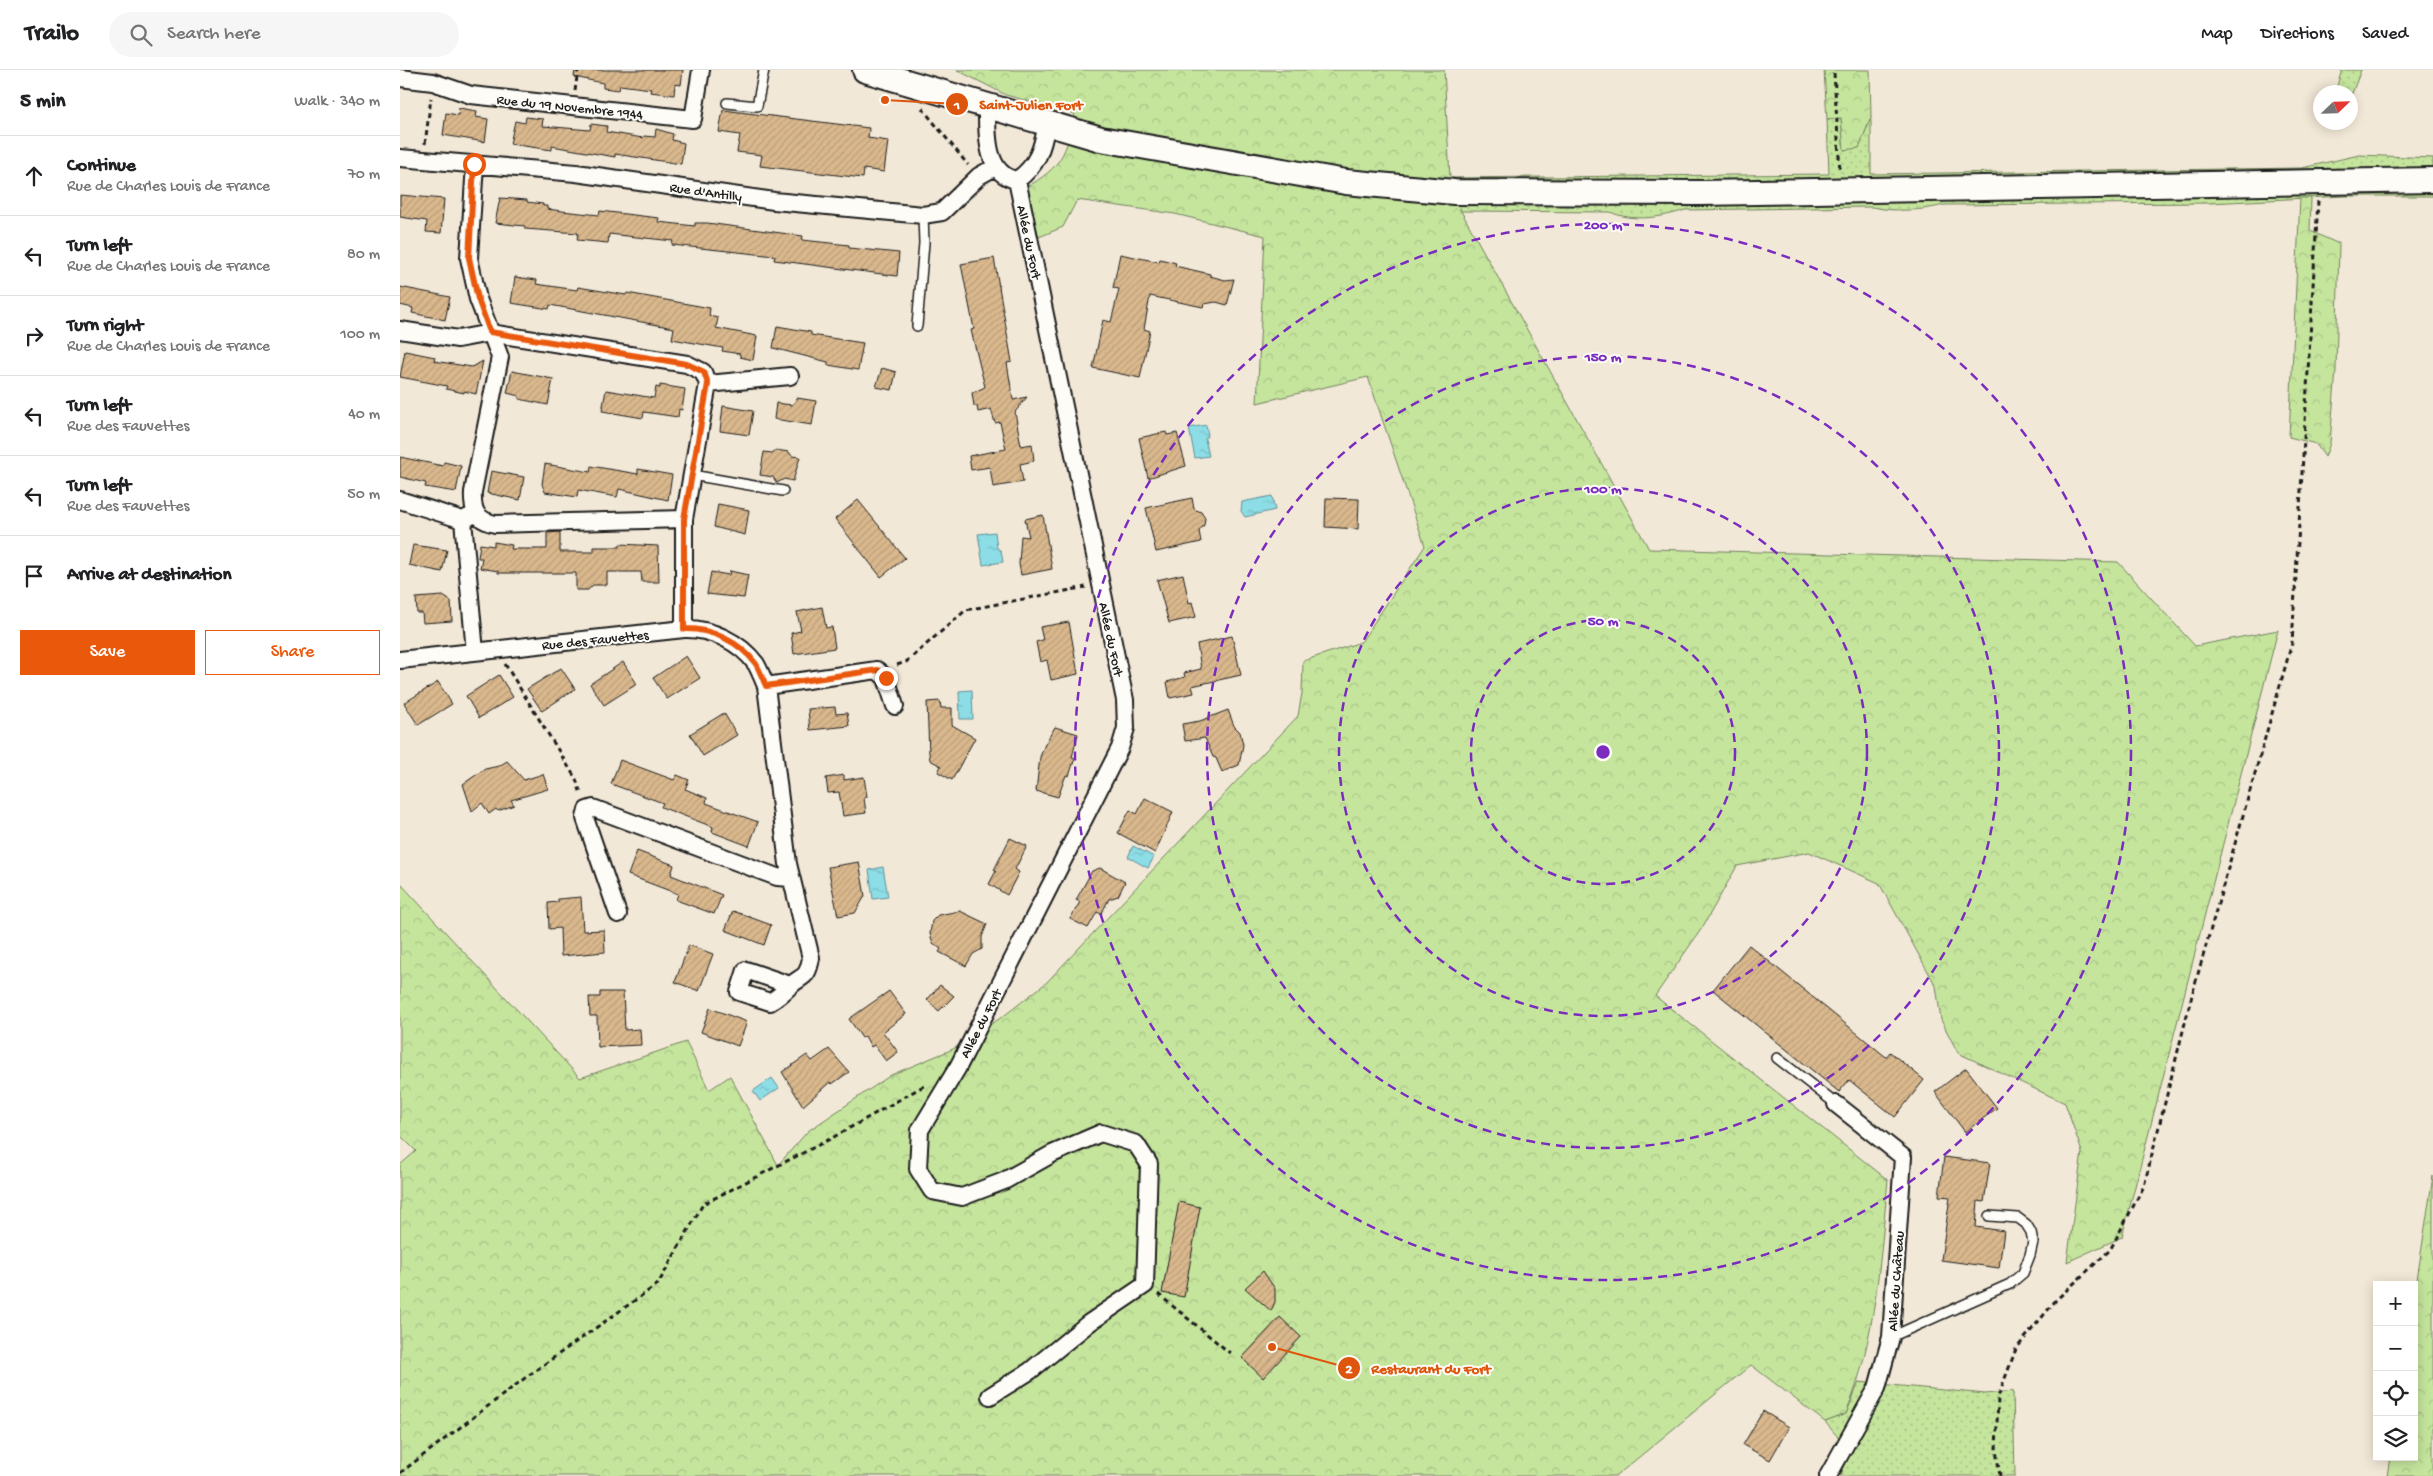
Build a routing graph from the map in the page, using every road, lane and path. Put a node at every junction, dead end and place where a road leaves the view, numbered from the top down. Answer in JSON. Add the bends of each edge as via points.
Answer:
{"nodes":[{"id":1,"x":701,"y":70,"type":"edge"},
{"id":2,"x":764,"y":70,"type":"edge"},
{"id":3,"x":865,"y":70,"type":"edge"},
{"id":4,"x":1834,"y":73,"type":"dead end"},
{"id":5,"x":400,"y":78,"type":"edge"},
{"id":6,"x":433,"y":82,"type":"junction"},
{"id":7,"x":914,"y":85,"type":"junction"},
{"id":8,"x":727,"y":103,"type":"dead end"},
{"id":9,"x":988,"y":107,"type":"junction"},
{"id":10,"x":1047,"y":124,"type":"junction"},
{"id":11,"x":400,"y":158,"type":"edge"},
{"id":12,"x":423,"y":160,"type":"junction"},
{"id":13,"x":474,"y":164,"type":"junction"},
{"id":14,"x":995,"y":167,"type":"junction"},
{"id":15,"x":979,"y":176,"type":"junction"},
{"id":16,"x":1017,"y":180,"type":"junction"},
{"id":17,"x":2433,"y":180,"type":"edge"},
{"id":18,"x":2320,"y":181,"type":"junction"},
{"id":19,"x":1843,"y":190,"type":"junction"},
{"id":20,"x":923,"y":215,"type":"junction"},
{"id":21,"x":917,"y":326,"type":"dead end"},
{"id":22,"x":400,"y":330,"type":"edge"},
{"id":23,"x":490,"y":332,"type":"junction"},
{"id":24,"x":790,"y":376,"type":"dead end"},
{"id":25,"x":708,"y":384,"type":"junction"},
{"id":26,"x":692,"y":475,"type":"junction"},
{"id":27,"x":783,"y":491,"type":"dead end"},
{"id":28,"x":400,"y":500,"type":"edge"},
{"id":29,"x":469,"y":517,"type":"junction"},
{"id":30,"x":684,"y":519,"type":"junction"},
{"id":31,"x":1101,"y":584,"type":"junction"},
{"id":32,"x":684,"y":629,"type":"junction"},
{"id":33,"x":503,"y":649,"type":"junction"},
{"id":34,"x":475,"y":652,"type":"junction"},
{"id":35,"x":400,"y":660,"type":"edge"},
{"id":36,"x":878,"y":670,"type":"junction"},
{"id":37,"x":766,"y":686,"type":"junction"},
{"id":38,"x":895,"y":706,"type":"dead end"},
{"id":39,"x":587,"y":810,"type":"junction"},
{"id":40,"x":791,"y":878,"type":"junction"},
{"id":41,"x":618,"y":914,"type":"dead end"},
{"id":42,"x":790,"y":985,"type":"dead end"},
{"id":43,"x":1777,"y":1058,"type":"dead end"},
{"id":44,"x":958,"y":1067,"type":"junction"},
{"id":45,"x":1836,"y":1104,"type":"joint"},
{"id":46,"x":1989,"y":1216,"type":"dead end"},
{"id":47,"x":1145,"y":1285,"type":"junction"},
{"id":48,"x":1891,"y":1337,"type":"junction"},
{"id":49,"x":1230,"y":1353,"type":"dead end"},
{"id":50,"x":990,"y":1396,"type":"dead end"},
{"id":51,"x":400,"y":1473,"type":"edge"},
{"id":52,"x":1828,"y":1476,"type":"edge"},
{"id":53,"x":2000,"y":1476,"type":"edge"}],
"edges":[{"from":1,"to":6,"type":"street","name":"Rue du 19 Novembre 1944","via":[[693,119],[471,95]]},
{"from":2,"to":8,"type":"lane","via":[[757,106]]},
{"from":3,"to":7,"type":"main road"},
{"from":4,"to":19,"type":"path"},
{"from":5,"to":6,"type":"street","name":"Rue du 19 Novembre 1944"},
{"from":6,"to":12,"type":"path"},
{"from":7,"to":9,"type":"main road"},
{"from":7,"to":15,"type":"path","via":[[910,95]]},
{"from":9,"to":10,"type":"main road"},
{"from":9,"to":14,"type":"street","via":[[989,149]]},
{"from":10,"to":16,"type":"street","via":[[1042,149],[1031,170]]},
{"from":10,"to":19,"type":"main road","via":[[1102,139],[1346,182],[1454,192],[1586,194]]},
{"from":11,"to":12,"type":"street","name":"Rue d'Antilly"},
{"from":12,"to":13,"type":"street","name":"Rue d'Antilly"},
{"from":13,"to":20,"type":"street","name":"Rue d'Antilly","via":[[576,173],[774,201]]},
{"from":13,"to":23,"type":"street","via":[[469,258],[478,299]]},
{"from":14,"to":15,"type":"street","name":"Rue d'Antilly"},
{"from":14,"to":16,"type":"street","via":[[1008,179]]},
{"from":15,"to":20,"type":"street","name":"Rue d'Antilly","via":[[942,212]]},
{"from":16,"to":31,"type":"street","name":"Allée du Fort"},
{"from":17,"to":18,"type":"main road"},
{"from":18,"to":19,"type":"main road"},
{"from":18,"to":53,"type":"path","via":[[2292,643],[2192,995],[2144,1186],[2110,1250],[2056,1300],[2016,1349],[1998,1396],[1996,1450]]},
{"from":20,"to":21,"type":"lane","via":[[924,243]]},
{"from":22,"to":23,"type":"street","via":[[458,339]]},
{"from":23,"to":25,"type":"street","via":[[687,364],[704,372]]},
{"from":23,"to":29,"type":"street","via":[[500,357]]},
{"from":24,"to":25,"type":"street"},
{"from":25,"to":26,"type":"street"},
{"from":26,"to":27,"type":"lane"},
{"from":26,"to":30,"type":"street"},
{"from":28,"to":29,"type":"street"},
{"from":29,"to":30,"type":"street","via":[[494,524]]},
{"from":29,"to":34,"type":"street"},
{"from":30,"to":32,"type":"street"},
{"from":31,"to":36,"type":"path","via":[[966,610],[906,662]]},
{"from":31,"to":44,"type":"street","name":"Allée du Fort","via":[[1125,700],[1126,728],[1120,748]]},
{"from":32,"to":33,"type":"street","name":"Rue des Fauvettes"},
{"from":32,"to":37,"type":"street","name":"Rue des Fauvettes","via":[[716,634],[738,646],[756,665]]},
{"from":33,"to":34,"type":"street","name":"Rue des Fauvettes"},
{"from":33,"to":39,"type":"path","via":[[503,662],[576,779]]},
{"from":34,"to":35,"type":"street","name":"Rue des Fauvettes"},
{"from":36,"to":37,"type":"street"},
{"from":36,"to":38,"type":"street","via":[[886,678]]},
{"from":37,"to":40,"type":"street","name":"Rue des Fauvettes"},
{"from":39,"to":40,"type":"street","via":[[601,810],[777,877]]},
{"from":39,"to":41,"type":"street","via":[[585,818]]},
{"from":40,"to":42,"type":"street","name":"Rue des Fauvettes","via":[[811,958],[809,970]]},
{"from":43,"to":45,"type":"lane"},
{"from":44,"to":47,"type":"street","name":"Allée du Fort","via":[[920,1130],[918,1169],[932,1191],[962,1198],[1101,1132],[1136,1144],[1149,1164]]},
{"from":44,"to":51,"type":"path","via":[[832,1138],[703,1204],[658,1284],[529,1375]]},
{"from":45,"to":48,"type":"street","name":"Allée du Château","via":[[1903,1157]]},
{"from":46,"to":48,"type":"lane","via":[[2018,1218],[2031,1232],[2033,1242],[2022,1273],[2010,1284]]},
{"from":47,"to":49,"type":"path"},
{"from":47,"to":50,"type":"street"},
{"from":48,"to":52,"type":"street","name":"Allée du Château","via":[[1877,1388]]}]}
